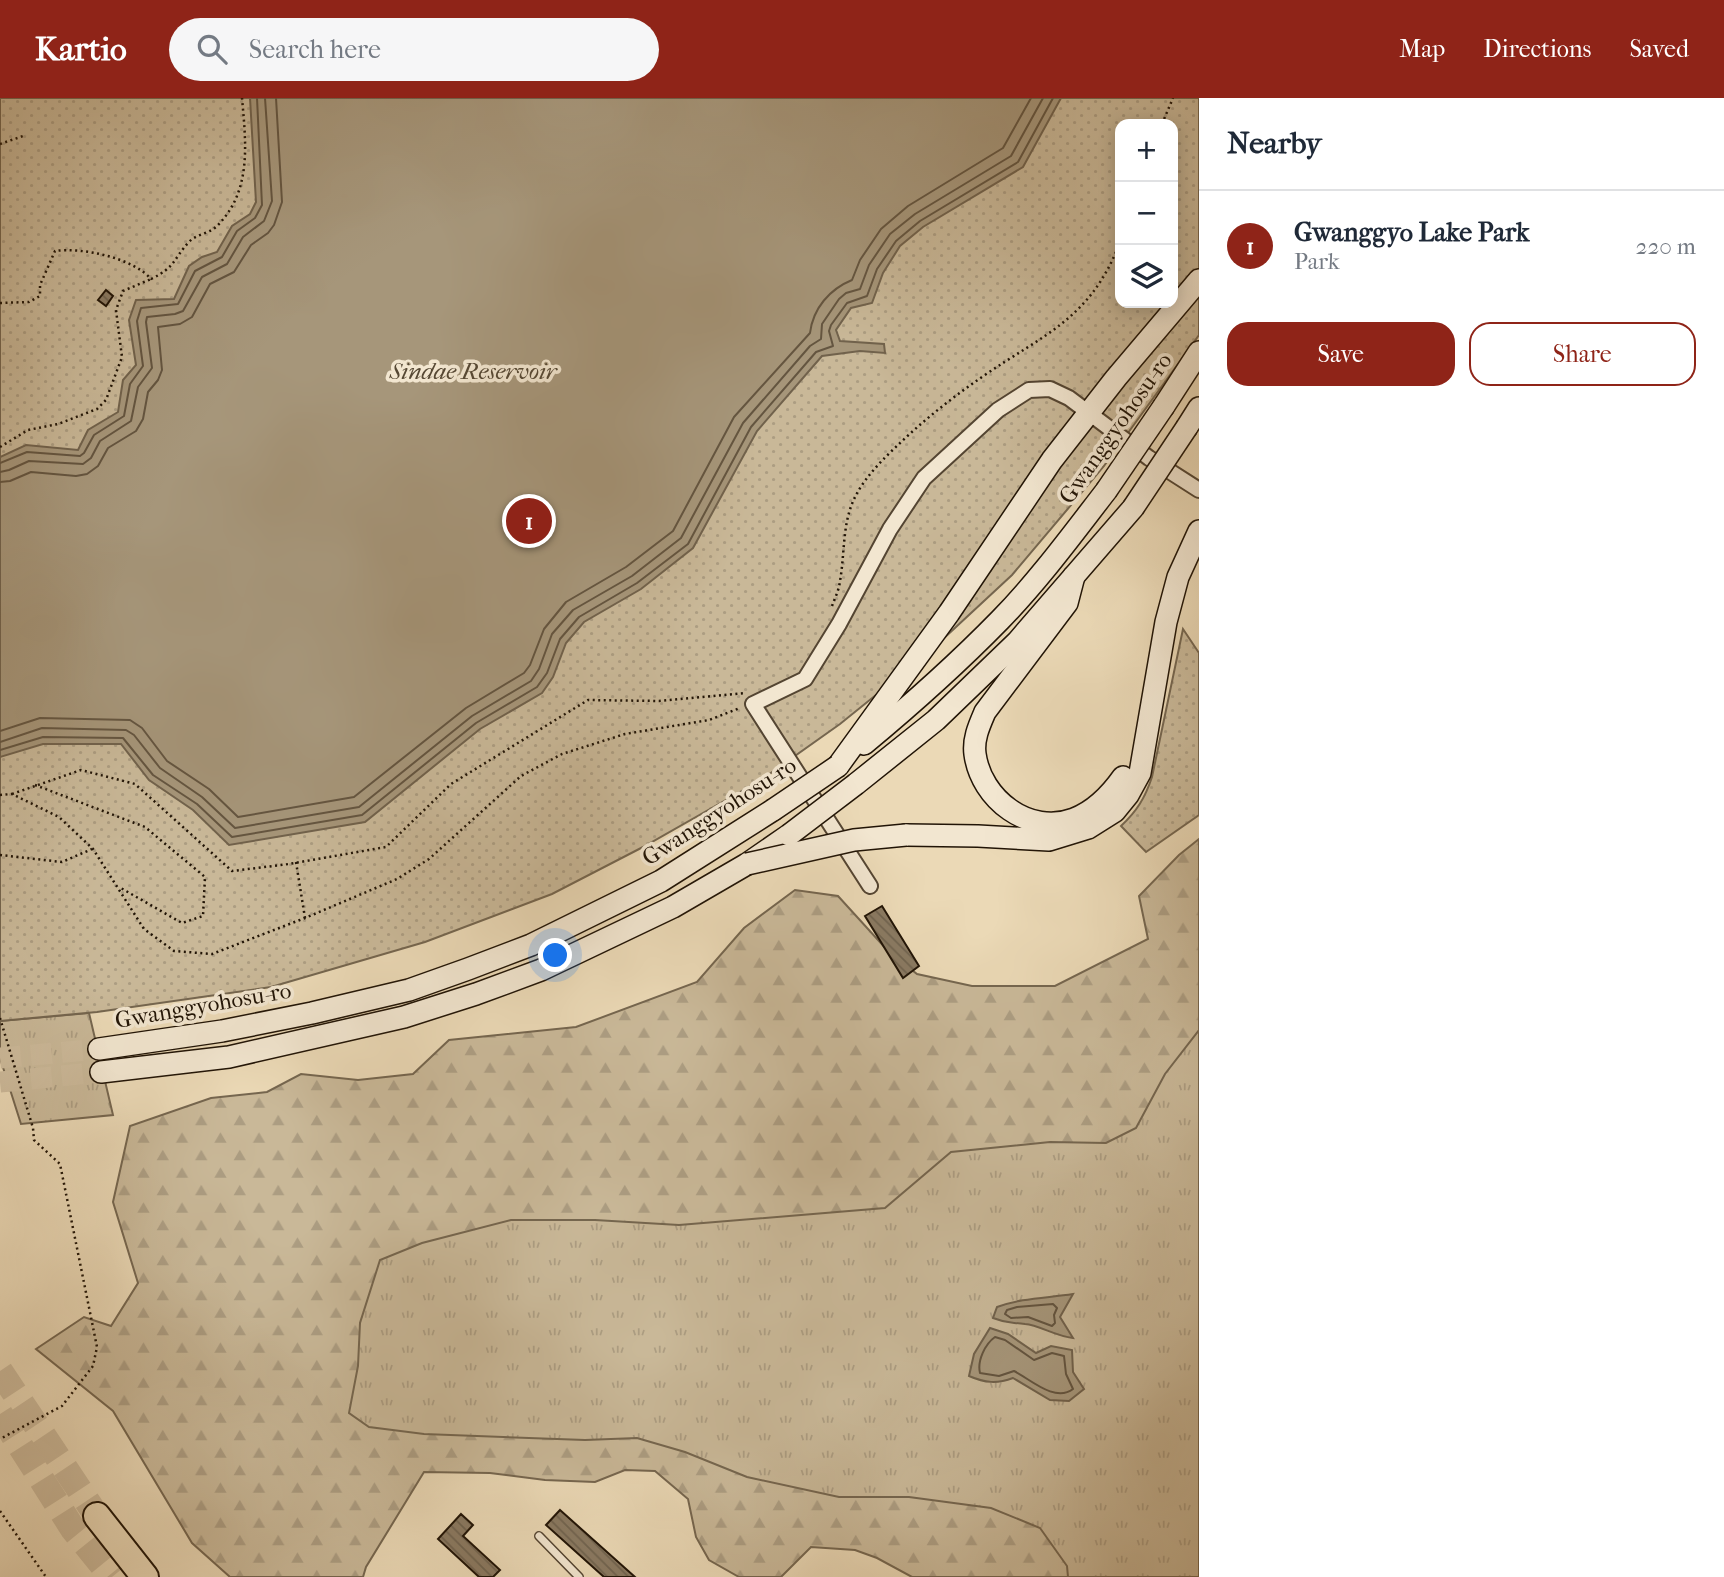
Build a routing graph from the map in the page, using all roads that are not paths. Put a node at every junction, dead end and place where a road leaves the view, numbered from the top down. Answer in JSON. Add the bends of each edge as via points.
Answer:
{"nodes":[{"id":1,"x":1199,"y":280,"type":"edge"},
{"id":2,"x":1199,"y":352,"type":"edge"},
{"id":3,"x":1199,"y":408,"type":"edge"},
{"id":4,"x":1089,"y":413,"type":"junction"},
{"id":5,"x":1199,"y":490,"type":"edge"},
{"id":6,"x":1199,"y":531,"type":"edge"},
{"id":7,"x":1074,"y":576,"type":"junction"},
{"id":8,"x":1144,"y":742,"type":"junction"},
{"id":9,"x":838,"y":766,"type":"junction"},
{"id":10,"x":747,"y":864,"type":"junction"},
{"id":11,"x":870,"y":886,"type":"dead end"},
{"id":12,"x":99,"y":1049,"type":"tunnel mouth"},
{"id":13,"x":101,"y":1072,"type":"tunnel mouth"},
{"id":14,"x":97,"y":1517,"type":"tunnel mouth"},
{"id":15,"x":539,"y":1536,"type":"dead end"},
{"id":16,"x":145,"y":1577,"type":"edge"},
{"id":17,"x":579,"y":1577,"type":"edge"}],
"edges":[{"from":1,"to":4,"type":"main road"},
{"from":2,"to":9,"type":"main road","name":"Gwanggyohosu-ro","bridge":true,"via":[[1107,491],[1057,555],[1002,618],[925,693]]},
{"from":3,"to":7,"type":"main road","bridge":true,"via":[[1133,508]]},
{"from":4,"to":5,"type":"street"},
{"from":4,"to":9,"type":"main road"},
{"from":4,"to":11,"type":"street","via":[[1051,389],[1029,390],[998,410],[924,478],[805,679],[751,698]]},
{"from":6,"to":8,"type":"main road","via":[[1178,577],[1166,622]]},
{"from":7,"to":8,"type":"main road","via":[[1067,603],[999,692],[976,732],[981,777],[1011,812],[1054,823],[1075,818],[1109,796]]},
{"from":7,"to":10,"type":"main road","bridge":true,"via":[[1017,642],[936,720]]},
{"from":8,"to":10,"type":"main road","bridge":true,"via":[[1140,773],[1115,811],[1088,828],[1049,840],[906,835],[853,840]]},
{"from":9,"to":12,"type":"main road","name":"Gwanggyohosu-ro","bridge":true,"via":[[650,887],[531,945],[409,990],[222,1031]]},
{"from":10,"to":13,"type":"main road","via":[[609,939],[476,994],[404,1017],[242,1055]]},
{"from":14,"to":16,"type":"highway"},
{"from":15,"to":17,"type":"lane"}]}
